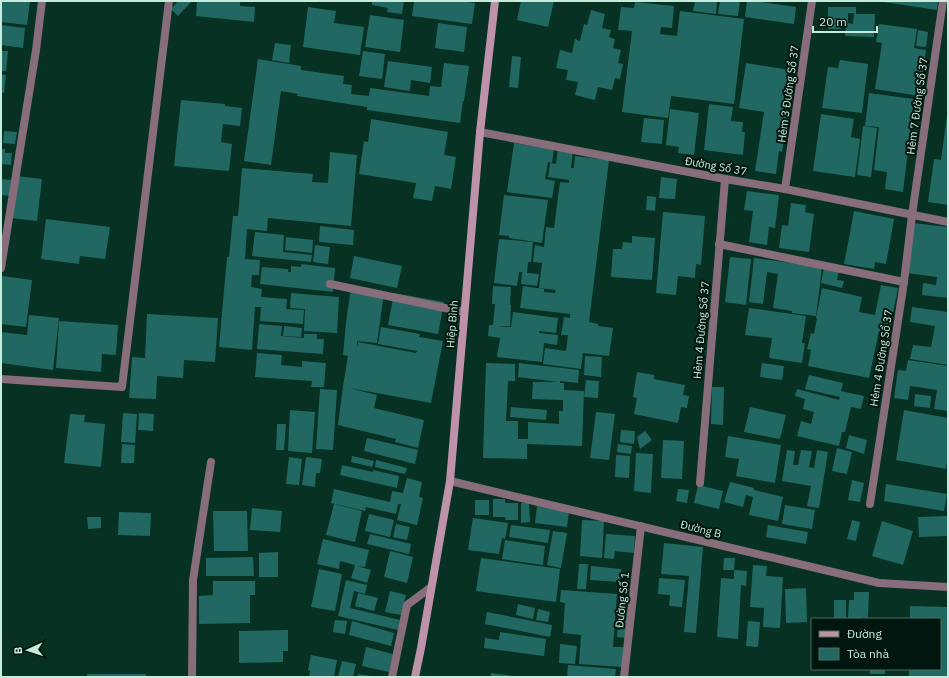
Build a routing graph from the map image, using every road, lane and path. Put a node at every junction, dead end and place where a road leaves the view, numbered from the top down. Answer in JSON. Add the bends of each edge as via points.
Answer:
{"nodes":[{"id":1,"x":42,"y":1,"type":"edge"},
{"id":2,"x":169,"y":1,"type":"edge"},
{"id":3,"x":495,"y":1,"type":"edge"},
{"id":4,"x":812,"y":1,"type":"edge"},
{"id":5,"x":943,"y":1,"type":"edge"},
{"id":6,"x":480,"y":132,"type":"junction"},
{"id":7,"x":725,"y":180,"type":"junction"},
{"id":8,"x":785,"y":189,"type":"junction"},
{"id":9,"x":912,"y":215,"type":"junction"},
{"id":10,"x":948,"y":222,"type":"edge"},
{"id":11,"x":719,"y":244,"type":"junction"},
{"id":12,"x":1,"y":268,"type":"edge"},
{"id":13,"x":904,"y":282,"type":"junction"},
{"id":14,"x":330,"y":284,"type":"dead end"},
{"id":15,"x":464,"y":312,"type":"junction"},
{"id":16,"x":1,"y":379,"type":"edge"},
{"id":17,"x":210,"y":462,"type":"dead end"},
{"id":18,"x":450,"y":481,"type":"junction"},
{"id":19,"x":700,"y":483,"type":"dead end"},
{"id":20,"x":870,"y":504,"type":"dead end"},
{"id":21,"x":641,"y":526,"type":"junction"},
{"id":22,"x":948,"y":587,"type":"edge"},
{"id":23,"x":430,"y":588,"type":"junction"},
{"id":24,"x":192,"y":677,"type":"edge"},
{"id":25,"x":392,"y":677,"type":"edge"},
{"id":26,"x":415,"y":677,"type":"edge"},
{"id":27,"x":624,"y":677,"type":"edge"}],
"edges":[{"from":1,"to":12,"type":"street"},
{"from":2,"to":16,"type":"street","via":[[122,387]]},
{"from":3,"to":6,"type":"main road","name":"Hiệp Bình"},
{"from":4,"to":8,"type":"street","name":"Hẻm 3 Đường Sổ 37"},
{"from":5,"to":9,"type":"street","name":"Hẻm 7 Đường Sổ 37"},
{"from":6,"to":7,"type":"street","name":"Đường Số 37"},
{"from":6,"to":15,"type":"main road","name":"Hiệp Bình"},
{"from":7,"to":8,"type":"street","name":"Đường Số 37"},
{"from":7,"to":11,"type":"street","name":"Hẻm 4 Đường Số 37"},
{"from":8,"to":9,"type":"street","name":"Đường Số 37"},
{"from":9,"to":10,"type":"street","name":"Đường Số 37"},
{"from":9,"to":13,"type":"street","name":"Hẻm 4 Đường Sổ 37"},
{"from":11,"to":13,"type":"street"},
{"from":11,"to":19,"type":"street","name":"Hẻm 4 Đường Số 37"},
{"from":13,"to":20,"type":"street","name":"Hẻm 4 Đường Sổ 37"},
{"from":14,"to":15,"type":"street"},
{"from":15,"to":18,"type":"main road","name":"Hiệp Bình"},
{"from":17,"to":24,"type":"street","via":[[193,580]]},
{"from":18,"to":21,"type":"street","name":"Đường B"},
{"from":18,"to":23,"type":"main road","name":"Hiệp Bình"},
{"from":21,"to":22,"type":"street","name":"Đường B","via":[[879,583]]},
{"from":21,"to":27,"type":"street","name":"Đường Số 1"},
{"from":23,"to":25,"type":"street","via":[[407,605]]},
{"from":23,"to":26,"type":"main road","name":"Hiệp Bình"}]}
